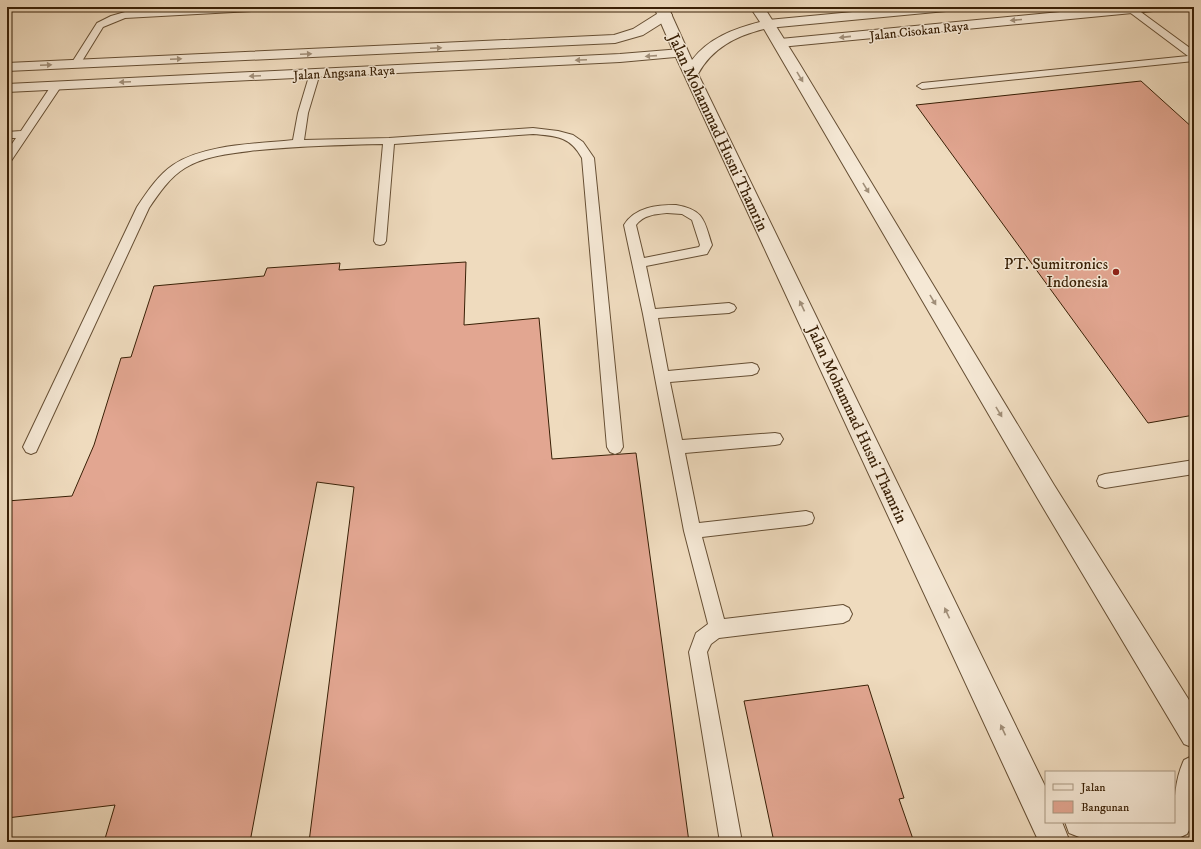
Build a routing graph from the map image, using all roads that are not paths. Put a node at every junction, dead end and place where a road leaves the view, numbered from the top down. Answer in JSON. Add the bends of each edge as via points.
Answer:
{"nodes":[{"id":1,"x":271,"y":7,"type":"edge"},
{"id":2,"x":946,"y":7,"type":"edge"},
{"id":3,"x":1153,"y":7,"type":"edge"},
{"id":4,"x":1131,"y":9,"type":"junction"},
{"id":5,"x":1082,"y":10,"type":"edge"},
{"id":6,"x":663,"y":11,"type":"edge"},
{"id":7,"x":750,"y":11,"type":"edge"},
{"id":8,"x":768,"y":24,"type":"junction"},
{"id":9,"x":780,"y":43,"type":"junction"},
{"id":10,"x":681,"y":53,"type":"junction"},
{"id":11,"x":1194,"y":57,"type":"edge"},
{"id":12,"x":76,"y":64,"type":"junction"},
{"id":13,"x":7,"y":67,"type":"edge"},
{"id":14,"x":315,"y":73,"type":"junction"},
{"id":15,"x":691,"y":74,"type":"junction"},
{"id":16,"x":57,"y":85,"type":"junction"},
{"id":17,"x":922,"y":86,"type":"dead end"},
{"id":18,"x":7,"y":88,"type":"edge"},
{"id":19,"x":24,"y":134,"type":"junction"},
{"id":20,"x":7,"y":135,"type":"edge"},
{"id":21,"x":389,"y":141,"type":"junction"},
{"id":22,"x":298,"y":143,"type":"junction"},
{"id":23,"x":7,"y":159,"type":"edge"},
{"id":24,"x":380,"y":241,"type":"dead end"},
{"id":25,"x":639,"y":263,"type":"junction"},
{"id":26,"x":729,"y":308,"type":"dead end"},
{"id":27,"x":650,"y":314,"type":"junction"},
{"id":28,"x":752,"y":369,"type":"dead end"},
{"id":29,"x":662,"y":377,"type":"junction"},
{"id":30,"x":775,"y":439,"type":"dead end"},
{"id":31,"x":31,"y":447,"type":"dead end"},
{"id":32,"x":615,"y":447,"type":"dead end"},
{"id":33,"x":676,"y":447,"type":"junction"},
{"id":34,"x":1194,"y":467,"type":"edge"},
{"id":35,"x":1105,"y":481,"type":"dead end"},
{"id":36,"x":806,"y":518,"type":"dead end"},
{"id":37,"x":692,"y":530,"type":"junction"},
{"id":38,"x":843,"y":614,"type":"dead end"},
{"id":39,"x":718,"y":629,"type":"junction"},
{"id":40,"x":1192,"y":729,"type":"edge"},
{"id":41,"x":1018,"y":761,"type":"junction"},
{"id":42,"x":1194,"y":762,"type":"edge"},
{"id":43,"x":1194,"y":770,"type":"edge"},
{"id":44,"x":1045,"y":795,"type":"edge"},
{"id":45,"x":1045,"y":820,"type":"edge"},
{"id":46,"x":1046,"y":823,"type":"edge"},
{"id":47,"x":1083,"y":823,"type":"edge"},
{"id":48,"x":731,"y":842,"type":"edge"},
{"id":49,"x":1055,"y":842,"type":"edge"}],
"edges":[{"from":1,"to":12,"type":"lane","via":[[125,15],[114,18],[100,25]]},
{"from":2,"to":8,"type":"street","name":"Jalan Cisokan Raya"},
{"from":3,"to":4,"type":"street","name":"Jalan Cisokan Raya"},
{"from":4,"to":5,"type":"street","name":"Jalan Cisokan Raya"},
{"from":4,"to":11,"type":"lane"},
{"from":5,"to":9,"type":"street","name":"Jalan Cisokan Raya","one_way":true},
{"from":6,"to":10,"type":"street","name":"Jalan Mohammad Husni Thamrin"},
{"from":12,"to":6,"type":"street","name":"Jalan Angsana Raya","one_way":true,"via":[[615,39],[638,32]]},
{"from":7,"to":8,"type":"street"},
{"from":7,"to":10,"type":"street","name":"Jalan Angsana Raya","via":[[722,35]]},
{"from":8,"to":9,"type":"street"},
{"from":8,"to":15,"type":"street","name":"Jalan Cisokan Raya","via":[[736,33],[710,47],[698,60]]},
{"from":9,"to":40,"type":"street","one_way":true,"via":[[1046,492]]},
{"from":10,"to":14,"type":"street","name":"Jalan Angsana Raya","one_way":true},
{"from":10,"to":15,"type":"street","name":"Jalan Mohammad Husni Thamrin"},
{"from":11,"to":17,"type":"lane"},
{"from":13,"to":12,"type":"street","name":"Jalan Angsana Raya","one_way":true},
{"from":14,"to":16,"type":"street","name":"Jalan Angsana Raya","one_way":true},
{"from":14,"to":22,"type":"lane","via":[[303,113]]},
{"from":41,"to":15,"type":"street","name":"Jalan Mohammad Husni Thamrin","one_way":true},
{"from":16,"to":18,"type":"street","name":"Jalan Angsana Raya"},
{"from":16,"to":19,"type":"lane"},
{"from":19,"to":20,"type":"lane"},
{"from":19,"to":23,"type":"lane"},
{"from":21,"to":22,"type":"lane"},
{"from":21,"to":24,"type":"lane"},
{"from":21,"to":32,"type":"lane","via":[[533,131],[568,137],[578,143],[588,158]]},
{"from":22,"to":31,"type":"lane","via":[[208,155],[182,164],[157,186],[144,207]]},
{"from":25,"to":25,"type":"lane","via":[[630,225],[634,219],[644,213],[664,209],[684,209],[697,218],[706,245],[703,251]]},
{"from":25,"to":27,"type":"lane"},
{"from":26,"to":27,"type":"lane"},
{"from":27,"to":29,"type":"lane"},
{"from":28,"to":29,"type":"lane"},
{"from":29,"to":33,"type":"lane"},
{"from":30,"to":33,"type":"lane"},
{"from":33,"to":37,"type":"lane"},
{"from":34,"to":35,"type":"lane"},
{"from":36,"to":37,"type":"lane"},
{"from":37,"to":39,"type":"lane"},
{"from":38,"to":39,"type":"lane"},
{"from":39,"to":48,"type":"lane","via":[[703,637],[698,652]]},
{"from":40,"to":42,"type":"street"},
{"from":41,"to":44,"type":"street"},
{"from":41,"to":45,"type":"street","name":"Jalan Mohammad Husni Thamrin"},
{"from":43,"to":47,"type":"street","via":[[1191,798],[1176,823],[1149,836],[1114,835]]},
{"from":46,"to":49,"type":"street","name":"Jalan Mohammad Husni Thamrin"}]}
